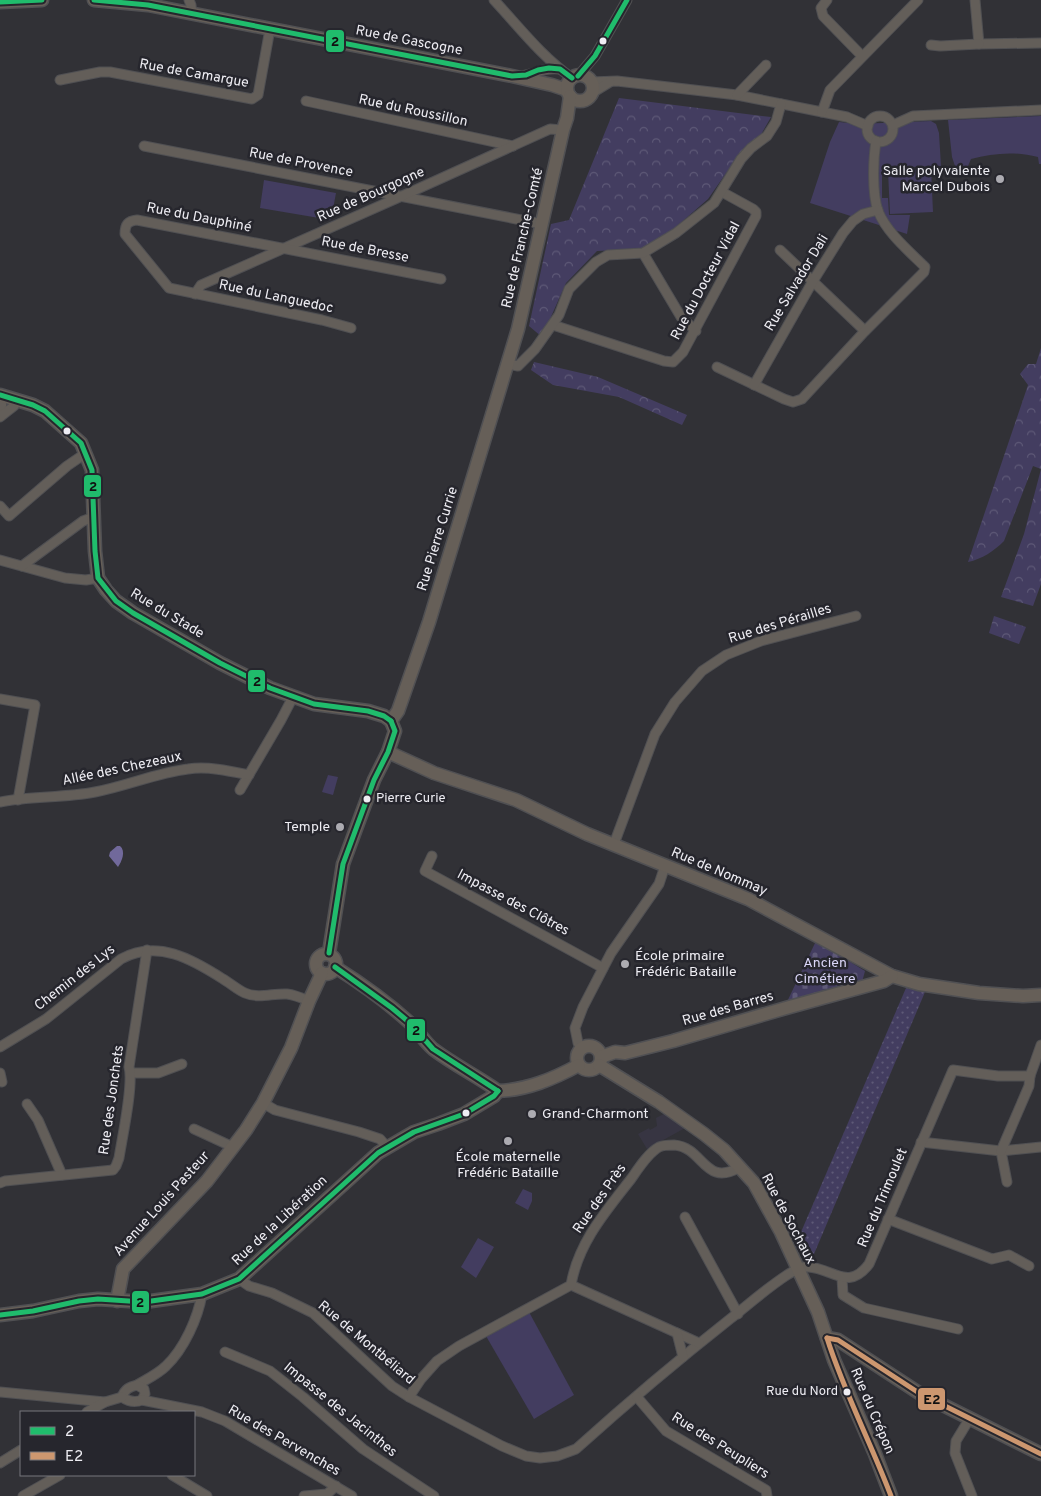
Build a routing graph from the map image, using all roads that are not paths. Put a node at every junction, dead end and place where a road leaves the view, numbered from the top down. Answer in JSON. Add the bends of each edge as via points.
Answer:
{"nodes":[{"id":1,"x":42,"y":0,"type":"edge"},
{"id":2,"x":94,"y":0,"type":"edge"},
{"id":3,"x":189,"y":0,"type":"edge"},
{"id":4,"x":627,"y":0,"type":"edge"},
{"id":5,"x":827,"y":0,"type":"edge"},
{"id":6,"x":918,"y":0,"type":"edge"},
{"id":7,"x":975,"y":0,"type":"edge"},
{"id":8,"x":0,"y":2,"type":"edge"},
{"id":9,"x":499,"y":2,"type":"edge"},
{"id":10,"x":192,"y":14,"type":"junction"},
{"id":11,"x":270,"y":29,"type":"junction"},
{"id":12,"x":1041,"y":43,"type":"edge"},
{"id":13,"x":532,"y":44,"type":"junction"},
{"id":14,"x":979,"y":44,"type":"junction"},
{"id":15,"x":931,"y":45,"type":"dead end"},
{"id":16,"x":862,"y":56,"type":"junction"},
{"id":17,"x":766,"y":65,"type":"dead end"},
{"id":18,"x":560,"y":69,"type":"junction"},
{"id":19,"x":538,"y":70,"type":"junction"},
{"id":20,"x":512,"y":76,"type":"junction"},
{"id":21,"x":60,"y":80,"type":"dead end"},
{"id":22,"x":584,"y":81,"type":"junction"},
{"id":23,"x":547,"y":84,"type":"junction"},
{"id":24,"x":737,"y":95,"type":"junction"},
{"id":25,"x":572,"y":96,"type":"junction"},
{"id":26,"x":306,"y":101,"type":"dead end"},
{"id":27,"x":781,"y":104,"type":"junction"},
{"id":28,"x":1041,"y":110,"type":"edge"},
{"id":29,"x":822,"y":112,"type":"junction"},
{"id":30,"x":565,"y":124,"type":"junction"},
{"id":31,"x":893,"y":125,"type":"junction"},
{"id":32,"x":868,"y":126,"type":"junction"},
{"id":33,"x":876,"y":142,"type":"junction"},
{"id":34,"x":144,"y":146,"type":"dead end"},
{"id":35,"x":513,"y":146,"type":"junction"},
{"id":36,"x":722,"y":192,"type":"junction"},
{"id":37,"x":402,"y":196,"type":"junction"},
{"id":38,"x":878,"y":210,"type":"junction"},
{"id":39,"x":542,"y":224,"type":"junction"},
{"id":40,"x":283,"y":248,"type":"junction"},
{"id":41,"x":780,"y":250,"type":"dead end"},
{"id":42,"x":643,"y":253,"type":"junction"},
{"id":43,"x":441,"y":279,"type":"dead end"},
{"id":44,"x":813,"y":281,"type":"junction"},
{"id":45,"x":195,"y":294,"type":"junction"},
{"id":46,"x":553,"y":324,"type":"junction"},
{"id":47,"x":352,"y":328,"type":"dead end"},
{"id":48,"x":696,"y":330,"type":"junction"},
{"id":49,"x":865,"y":331,"type":"junction"},
{"id":50,"x":507,"y":364,"type":"junction"},
{"id":51,"x":717,"y":367,"type":"dead end"},
{"id":52,"x":754,"y":385,"type":"junction"},
{"id":53,"x":1,"y":395,"type":"edge"},
{"id":54,"x":17,"y":400,"type":"junction"},
{"id":55,"x":1,"y":417,"type":"edge"},
{"id":56,"x":86,"y":453,"type":"junction"},
{"id":57,"x":0,"y":506,"type":"edge"},
{"id":58,"x":94,"y":517,"type":"junction"},
{"id":59,"x":0,"y":560,"type":"edge"},
{"id":60,"x":22,"y":566,"type":"junction"},
{"id":61,"x":98,"y":578,"type":"junction"},
{"id":62,"x":856,"y":616,"type":"dead end"},
{"id":63,"x":293,"y":697,"type":"junction"},
{"id":64,"x":0,"y":699,"type":"edge"},
{"id":65,"x":392,"y":721,"type":"junction"},
{"id":66,"x":388,"y":752,"type":"junction"},
{"id":67,"x":249,"y":775,"type":"junction"},
{"id":68,"x":240,"y":790,"type":"dead end"},
{"id":69,"x":18,"y":800,"type":"junction"},
{"id":70,"x":0,"y":802,"type":"edge"},
{"id":71,"x":614,"y":844,"type":"junction"},
{"id":72,"x":432,"y":856,"type":"dead end"},
{"id":73,"x":665,"y":866,"type":"junction"},
{"id":74,"x":147,"y":950,"type":"junction"},
{"id":75,"x":329,"y":954,"type":"junction"},
{"id":76,"x":336,"y":967,"type":"junction"},
{"id":77,"x":603,"y":968,"type":"junction"},
{"id":78,"x":322,"y":973,"type":"junction"},
{"id":79,"x":892,"y":976,"type":"junction"},
{"id":80,"x":1041,"y":995,"type":"edge"},
{"id":81,"x":309,"y":1001,"type":"junction"},
{"id":82,"x":1041,"y":1044,"type":"edge"},
{"id":83,"x":0,"y":1047,"type":"edge"},
{"id":84,"x":582,"y":1048,"type":"junction"},
{"id":85,"x":600,"y":1061,"type":"junction"},
{"id":86,"x":182,"y":1064,"type":"dead end"},
{"id":87,"x":579,"y":1065,"type":"junction"},
{"id":88,"x":131,"y":1074,"type":"junction"},
{"id":89,"x":1030,"y":1076,"type":"junction"},
{"id":90,"x":498,"y":1091,"type":"junction"},
{"id":91,"x":27,"y":1104,"type":"dead end"},
{"id":92,"x":263,"y":1104,"type":"junction"},
{"id":93,"x":194,"y":1129,"type":"dead end"},
{"id":94,"x":921,"y":1142,"type":"junction"},
{"id":95,"x":233,"y":1147,"type":"junction"},
{"id":96,"x":387,"y":1147,"type":"junction"},
{"id":97,"x":1041,"y":1147,"type":"edge"},
{"id":98,"x":1001,"y":1151,"type":"junction"},
{"id":99,"x":740,"y":1167,"type":"junction"},
{"id":100,"x":62,"y":1175,"type":"junction"},
{"id":101,"x":1007,"y":1182,"type":"dead end"},
{"id":102,"x":0,"y":1183,"type":"edge"},
{"id":103,"x":685,"y":1218,"type":"dead end"},
{"id":104,"x":888,"y":1220,"type":"junction"},
{"id":105,"x":1029,"y":1266,"type":"dead end"},
{"id":106,"x":798,"y":1268,"type":"junction"},
{"id":107,"x":842,"y":1278,"type":"junction"},
{"id":108,"x":239,"y":1279,"type":"junction"},
{"id":109,"x":571,"y":1284,"type":"junction"},
{"id":110,"x":202,"y":1294,"type":"junction"},
{"id":111,"x":117,"y":1300,"type":"junction"},
{"id":112,"x":738,"y":1314,"type":"junction"},
{"id":113,"x":0,"y":1315,"type":"edge"},
{"id":114,"x":958,"y":1328,"type":"dead end"},
{"id":115,"x":677,"y":1333,"type":"junction"},
{"id":116,"x":827,"y":1338,"type":"junction"},
{"id":117,"x":699,"y":1343,"type":"junction"},
{"id":118,"x":225,"y":1352,"type":"dead end"},
{"id":119,"x":683,"y":1358,"type":"junction"},
{"id":120,"x":137,"y":1386,"type":"junction"},
{"id":121,"x":0,"y":1392,"type":"edge"},
{"id":122,"x":409,"y":1397,"type":"junction"},
{"id":123,"x":637,"y":1397,"type":"junction"},
{"id":124,"x":122,"y":1398,"type":"junction"},
{"id":125,"x":142,"y":1400,"type":"junction"},
{"id":126,"x":105,"y":1402,"type":"junction"},
{"id":127,"x":90,"y":1411,"type":"edge"},
{"id":128,"x":970,"y":1418,"type":"junction"},
{"id":129,"x":20,"y":1451,"type":"edge"},
{"id":130,"x":1041,"y":1454,"type":"edge"},
{"id":131,"x":0,"y":1463,"type":"edge"},
{"id":132,"x":58,"y":1476,"type":"edge"},
{"id":133,"x":174,"y":1476,"type":"edge"},
{"id":134,"x":336,"y":1486,"type":"junction"},
{"id":135,"x":23,"y":1496,"type":"edge"},
{"id":136,"x":207,"y":1496,"type":"edge"},
{"id":137,"x":304,"y":1496,"type":"edge"},
{"id":138,"x":352,"y":1496,"type":"edge"},
{"id":139,"x":434,"y":1496,"type":"edge"},
{"id":140,"x":767,"y":1496,"type":"edge"},
{"id":141,"x":891,"y":1496,"type":"edge"},
{"id":142,"x":972,"y":1496,"type":"edge"}],
"edges":[{"from":1,"to":8,"type":"street"},
{"from":2,"to":10,"type":"street","name":"Rue de Gascogne","via":[[148,5]]},
{"from":3,"to":10,"type":"street"},
{"from":4,"to":22,"type":"street"},
{"from":5,"to":16,"type":"street","via":[[822,8],[823,16]]},
{"from":6,"to":16,"type":"street"},
{"from":7,"to":14,"type":"street"},
{"from":9,"to":13,"type":"street"},
{"from":10,"to":11,"type":"street","name":"Rue de Gascogne"},
{"from":11,"to":20,"type":"street","name":"Rue de Gascogne"},
{"from":11,"to":21,"type":"street","name":"Rue de Camargue","via":[[258,95],[252,99],[110,72]]},
{"from":12,"to":14,"type":"street"},
{"from":13,"to":18,"type":"street"},
{"from":13,"to":19,"type":"street","via":[[539,56]]},
{"from":14,"to":15,"type":"street"},
{"from":16,"to":29,"type":"street","via":[[830,90]]},
{"from":17,"to":24,"type":"street"},
{"from":18,"to":19,"type":"street","name":"Rue de Gascogne"},
{"from":18,"to":22,"type":"street"},
{"from":19,"to":20,"type":"street","name":"Rue de Gascogne"},
{"from":19,"to":23,"type":"street"},
{"from":20,"to":23,"type":"street","name":"Rue de Gascogne"},
{"from":22,"to":24,"type":"street","via":[[612,81]]},
{"from":22,"to":25,"type":"street","name":"Rue de Franche-Comté","via":[[568,83]]},
{"from":22,"to":25,"type":"street","via":[[586,99]]},
{"from":23,"to":25,"type":"street","name":"Rue de Gascogne"},
{"from":24,"to":27,"type":"street"},
{"from":25,"to":30,"type":"street","name":"Rue de Franche-Comté"},
{"from":26,"to":35,"type":"street","name":"Rue du Roussillon"},
{"from":27,"to":29,"type":"street"},
{"from":27,"to":36,"type":"street","via":[[776,122],[767,136],[741,159]]},
{"from":28,"to":31,"type":"street","via":[[913,116]]},
{"from":29,"to":32,"type":"street"},
{"from":30,"to":35,"type":"street","name":"Rue de Bourgogne"},
{"from":30,"to":39,"type":"street","name":"Rue de Franche-Comté"},
{"from":31,"to":32,"type":"street","via":[[889,119],[878,116]]},
{"from":31,"to":33,"type":"street","via":[[890,139]]},
{"from":32,"to":33,"type":"street","via":[[868,134]]},
{"from":33,"to":38,"type":"street","via":[[873,170]]},
{"from":34,"to":37,"type":"street","name":"Rue de Provence"},
{"from":35,"to":37,"type":"street","name":"Rue de Bourgogne"},
{"from":36,"to":42,"type":"street","via":[[714,203],[676,233]]},
{"from":36,"to":48,"type":"street","name":"Rue du Docteur Vidal","via":[[753,209],[756,216]]},
{"from":37,"to":39,"type":"street","name":"Rue de Provence"},
{"from":37,"to":40,"type":"street","name":"Rue de Bourgogne"},
{"from":38,"to":44,"type":"street","name":"Rue Salvador Dali","via":[[853,221]]},
{"from":38,"to":49,"type":"street","via":[[893,233],[925,267],[924,272]]},
{"from":39,"to":50,"type":"street","name":"Rue de Franche-Comté"},
{"from":40,"to":43,"type":"street","name":"Rue de Bresse"},
{"from":40,"to":45,"type":"street","name":"Rue de Bourgogne","via":[[201,284]]},
{"from":40,"to":45,"type":"street","name":"Rue du Dauphiné","via":[[130,221],[125,234],[169,288]]},
{"from":41,"to":44,"type":"street"},
{"from":42,"to":46,"type":"street","via":[[602,258],[569,289]]},
{"from":42,"to":48,"type":"street","via":[[681,317]]},
{"from":44,"to":49,"type":"street"},
{"from":44,"to":52,"type":"street","name":"Rue Salvador Dali"},
{"from":45,"to":47,"type":"street","name":"Rue du Languedoc"},
{"from":46,"to":48,"type":"street","name":"Rue du Docteur Vidal","via":[[664,362],[678,359]]},
{"from":46,"to":50,"type":"street","via":[[518,366]]},
{"from":49,"to":52,"type":"street","via":[[802,399],[793,402]]},
{"from":50,"to":65,"type":"street","name":"Rue Pierre Currie","via":[[429,622]]},
{"from":51,"to":52,"type":"street"},
{"from":53,"to":54,"type":"street"},
{"from":53,"to":55,"type":"street"},
{"from":54,"to":55,"type":"street"},
{"from":54,"to":56,"type":"street","via":[[45,411],[81,443]]},
{"from":56,"to":57,"type":"street","via":[[10,516]]},
{"from":56,"to":58,"type":"street","via":[[92,470]]},
{"from":58,"to":60,"type":"street","via":[[83,521]]},
{"from":58,"to":61,"type":"street"},
{"from":59,"to":60,"type":"street"},
{"from":60,"to":61,"type":"street","via":[[65,578]]},
{"from":61,"to":63,"type":"street","name":"Rue du Stade","via":[[106,590],[133,613],[258,682]]},
{"from":62,"to":71,"type":"street","name":"Rue des Pérailles","via":[[761,641],[726,655],[702,671],[675,702],[655,734]]},
{"from":63,"to":65,"type":"street","name":"Rue du Stade","via":[[314,704],[368,711]]},
{"from":63,"to":67,"type":"street"},
{"from":64,"to":69,"type":"street","via":[[35,705]]},
{"from":65,"to":66,"type":"street","via":[[395,732]]},
{"from":66,"to":71,"type":"street","name":"Rue de Nommay","via":[[434,773],[516,800]]},
{"from":66,"to":75,"type":"street","via":[[347,850]]},
{"from":67,"to":68,"type":"street"},
{"from":67,"to":69,"type":"street","name":"Allée des Chezeaux","via":[[190,768],[95,792]]},
{"from":69,"to":70,"type":"street","name":"Allée des Chezeaux"},
{"from":71,"to":73,"type":"street","name":"Rue de Nommay"},
{"from":72,"to":77,"type":"street","name":"Impasse des Clôtres","via":[[425,871]]},
{"from":73,"to":77,"type":"street","via":[[659,884]]},
{"from":73,"to":79,"type":"street","name":"Rue de Nommay","via":[[748,899]]},
{"from":74,"to":81,"type":"street","name":"Chemin des Lys","via":[[173,952],[246,994],[295,995]]},
{"from":74,"to":83,"type":"street","name":"Chemin des Lys","via":[[121,959],[46,1019]]},
{"from":74,"to":88,"type":"street","name":"Rue des Jonchets"},
{"from":75,"to":76,"type":"street","via":[[334,957]]},
{"from":75,"to":78,"type":"street","via":[[317,957],[315,963]]},
{"from":76,"to":78,"type":"street","via":[[332,972]]},
{"from":76,"to":90,"type":"street","via":[[411,1024],[432,1048]]},
{"from":77,"to":84,"type":"street","via":[[575,1028]]},
{"from":78,"to":81,"type":"street","name":"Avenue Louis Pasteur"},
{"from":79,"to":80,"type":"street","name":"Rue de Nommay","via":[[919,984],[986,993]]},
{"from":79,"to":85,"type":"street","name":"Rue des Barres","via":[[884,981],[673,1040],[625,1053],[615,1052]]},
{"from":81,"to":92,"type":"street","name":"Avenue Louis Pasteur","via":[[291,1048]]},
{"from":82,"to":89,"type":"street"},
{"from":84,"to":85,"type":"street","via":[[592,1046],[598,1050]]},
{"from":84,"to":87,"type":"street","via":[[576,1059]]},
{"from":85,"to":87,"type":"street","via":[[592,1070],[585,1070]]},
{"from":85,"to":99,"type":"street","name":"Rue de Sochaux","via":[[704,1134]]},
{"from":86,"to":88,"type":"street","via":[[158,1073]]},
{"from":87,"to":90,"type":"street","via":[[528,1087]]},
{"from":88,"to":100,"type":"street","name":"Rue des Jonchets","via":[[116,1166],[113,1170]]},
{"from":89,"to":94,"type":"street","name":"Rue du Trimoulet","via":[[952,1070]]},
{"from":89,"to":98,"type":"street","via":[[1029,1086]]},
{"from":90,"to":96,"type":"street","name":"Rue de la Libération","via":[[464,1114],[414,1132]]},
{"from":91,"to":100,"type":"street","via":[[38,1120]]},
{"from":92,"to":95,"type":"street","name":"Avenue Louis Pasteur"},
{"from":92,"to":96,"type":"street","via":[[380,1139]]},
{"from":93,"to":95,"type":"street"},
{"from":94,"to":98,"type":"street"},
{"from":94,"to":104,"type":"street","name":"Rue du Trimoulet"},
{"from":95,"to":111,"type":"street","name":"Avenue Louis Pasteur","via":[[207,1181],[123,1269]]},
{"from":96,"to":108,"type":"street","name":"Rue de la Libération"},
{"from":97,"to":98,"type":"street"},
{"from":98,"to":101,"type":"street"},
{"from":99,"to":106,"type":"street","name":"Rue de Sochaux","via":[[757,1188]]},
{"from":99,"to":109,"type":"street","name":"Rue des Près","via":[[729,1173],[717,1173],[684,1147],[658,1148],[640,1166],[593,1229],[578,1258]]},
{"from":100,"to":102,"type":"street","name":"Rue des Jonchets"},
{"from":103,"to":112,"type":"street"},
{"from":104,"to":105,"type":"street","via":[[992,1259],[1009,1255]]},
{"from":104,"to":107,"type":"street","name":"Rue du Trimoulet","via":[[864,1271]]},
{"from":106,"to":107,"type":"street","via":[[809,1267]]},
{"from":106,"to":112,"type":"street"},
{"from":106,"to":116,"type":"street","name":"Rue de Sochaux"},
{"from":107,"to":114,"type":"street","via":[[844,1295],[864,1308]]},
{"from":108,"to":110,"type":"street","name":"Rue de la Libération"},
{"from":108,"to":122,"type":"street","name":"Rue de Montbéliard","via":[[313,1313],[392,1386]]},
{"from":109,"to":115,"type":"street"},
{"from":109,"to":122,"type":"street","via":[[437,1361]]},
{"from":110,"to":111,"type":"street","name":"Rue de la Libération","via":[[144,1302]]},
{"from":110,"to":120,"type":"street","via":[[199,1310],[177,1354],[165,1367]]},
{"from":111,"to":113,"type":"street","name":"Rue de la Libération","via":[[79,1301]]},
{"from":112,"to":117,"type":"street"},
{"from":115,"to":117,"type":"street"},
{"from":115,"to":119,"type":"street"},
{"from":116,"to":128,"type":"street","via":[[838,1340],[919,1393]]},
{"from":116,"to":141,"type":"street","name":"Rue du Crépon"},
{"from":117,"to":119,"type":"street"},
{"from":118,"to":139,"type":"street","name":"Impasse des Jacinthes","via":[[270,1371],[363,1449]]},
{"from":119,"to":123,"type":"street"},
{"from":120,"to":124,"type":"street","via":[[128,1388]]},
{"from":120,"to":125,"type":"street","via":[[144,1389]]},
{"from":121,"to":126,"type":"street"},
{"from":122,"to":123,"type":"street","name":"Rue de Montbéliard","via":[[494,1442],[526,1456],[540,1458],[576,1449]]},
{"from":123,"to":140,"type":"street","name":"Rue des Peupliers","via":[[666,1431],[766,1490]]},
{"from":124,"to":125,"type":"street","via":[[129,1402]]},
{"from":124,"to":126,"type":"street"},
{"from":125,"to":134,"type":"street","name":"Rue des Pervenches","via":[[202,1412],[225,1421]]},
{"from":126,"to":127,"type":"street"},
{"from":128,"to":130,"type":"street"},
{"from":128,"to":142,"type":"street","via":[[956,1441],[955,1453]]},
{"from":129,"to":131,"type":"street"},
{"from":132,"to":135,"type":"street"},
{"from":133,"to":136,"type":"street"},
{"from":134,"to":137,"type":"street","via":[[327,1494]]},
{"from":134,"to":138,"type":"street","name":"Rue des Pervenches"}]}
